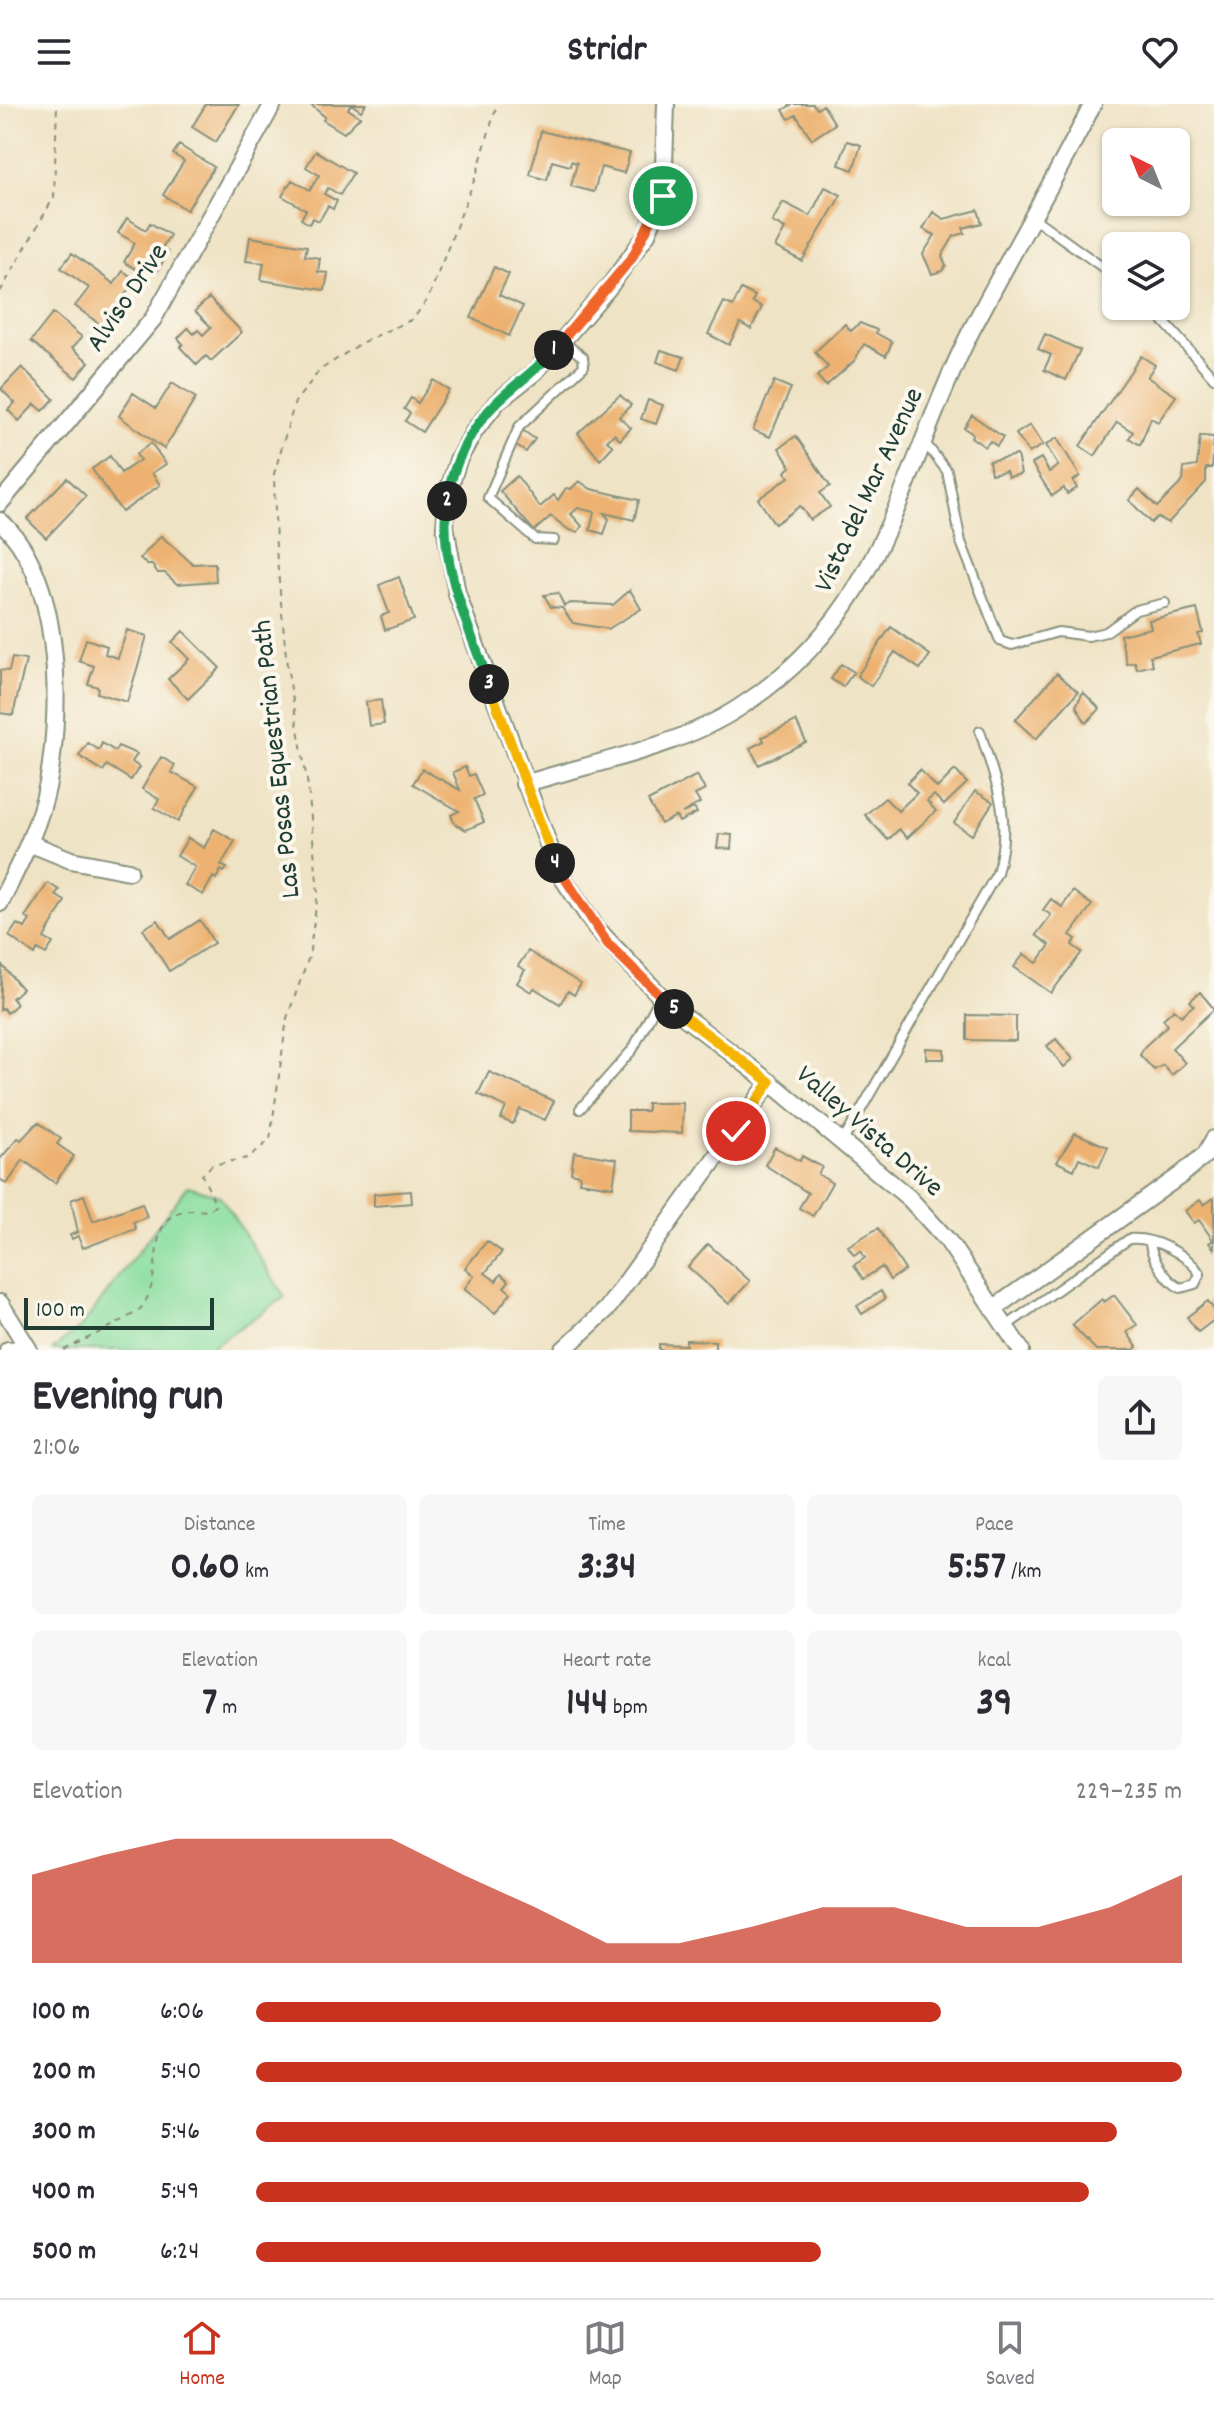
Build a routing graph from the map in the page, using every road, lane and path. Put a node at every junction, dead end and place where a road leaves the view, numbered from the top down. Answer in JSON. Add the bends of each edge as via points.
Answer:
{"nodes":[{"id":1,"x":57,"y":104,"type":"edge"},
{"id":2,"x":273,"y":104,"type":"edge"},
{"id":3,"x":497,"y":104,"type":"edge"},
{"id":4,"x":666,"y":104,"type":"edge"},
{"id":5,"x":1093,"y":104,"type":"edge"},
{"id":6,"x":1034,"y":218,"type":"junction"},
{"id":7,"x":1102,"y":267,"type":"edge"},
{"id":8,"x":0,"y":292,"type":"edge"},
{"id":9,"x":1162,"y":320,"type":"edge"},
{"id":10,"x":562,"y":341,"type":"junction"},
{"id":11,"x":1214,"y":378,"type":"edge"},
{"id":12,"x":925,"y":443,"type":"junction"},
{"id":13,"x":0,"y":503,"type":"edge"},
{"id":14,"x":0,"y":521,"type":"edge"},
{"id":15,"x":554,"y":540,"type":"dead end"},
{"id":16,"x":1165,"y":603,"type":"dead end"},
{"id":17,"x":980,"y":731,"type":"dead end"},
{"id":18,"x":524,"y":784,"type":"junction"},
{"id":19,"x":29,"y":843,"type":"junction"},
{"id":20,"x":129,"y":871,"type":"dead end"},
{"id":21,"x":0,"y":903,"type":"edge"},
{"id":22,"x":661,"y":997,"type":"junction"},
{"id":23,"x":770,"y":1082,"type":"junction"},
{"id":24,"x":580,"y":1109,"type":"dead end"},
{"id":25,"x":1214,"y":1139,"type":"edge"},
{"id":26,"x":843,"y":1141,"type":"junction"},
{"id":27,"x":1150,"y":1244,"type":"junction"},
{"id":28,"x":0,"y":1303,"type":"edge"},
{"id":29,"x":993,"y":1309,"type":"junction"},
{"id":30,"x":1005,"y":1327,"type":"junction"},
{"id":31,"x":29,"y":1349,"type":"edge"},
{"id":32,"x":8,"y":1350,"type":"edge"},
{"id":33,"x":64,"y":1350,"type":"edge"},
{"id":34,"x":563,"y":1350,"type":"edge"},
{"id":35,"x":1021,"y":1350,"type":"edge"}],
"edges":[{"from":1,"to":8,"type":"path","via":[[54,197]]},
{"from":2,"to":13,"type":"street","name":"Alviso Drive","via":[[153,319]]},
{"from":3,"to":33,"type":"path","name":"Las Posas Equestrian Path","via":[[477,173],[428,299],[413,319],[320,370],[295,402],[274,474],[287,666],[308,786],[318,892],[309,957],[287,1018],[270,1140],[248,1158],[212,1165],[202,1175],[216,1205],[208,1211],[189,1208],[172,1213],[157,1237],[155,1273],[140,1309]]},
{"from":4,"to":10,"type":"street","name":"Valley Vista Drive","via":[[663,196],[655,216],[632,258]]},
{"from":5,"to":6,"type":"street","name":"Vista del Mar Avenue"},
{"from":6,"to":7,"type":"lane"},
{"from":6,"to":12,"type":"street","name":"Vista del Mar Avenue","via":[[969,336]]},
{"from":9,"to":11,"type":"lane"},
{"from":10,"to":15,"type":"lane","via":[[583,357],[584,366],[519,427],[488,498],[535,539]]},
{"from":10,"to":18,"type":"street","name":"Valley Vista Drive","via":[[475,430],[455,468],[446,509],[457,594]]},
{"from":12,"to":16,"type":"lane","via":[[947,471],[961,542],[1000,641],[1012,645],[1058,632],[1106,632],[1136,610]]},
{"from":12,"to":18,"type":"street","name":"Vista del Mar Avenue","via":[[865,579],[839,618],[785,675],[738,709],[675,738]]},
{"from":14,"to":19,"type":"street","via":[[27,554],[38,579],[53,658],[48,784]]},
{"from":17,"to":26,"type":"lane","via":[[1005,814],[1006,841],[997,873]]},
{"from":18,"to":22,"type":"street","name":"Valley Vista Drive","via":[[558,871],[608,944]]},
{"from":19,"to":20,"type":"street","via":[[71,860]]},
{"from":19,"to":21,"type":"street"},
{"from":22,"to":23,"type":"street","name":"Valley Vista Drive"},
{"from":22,"to":24,"type":"lane","via":[[633,1049]]},
{"from":23,"to":26,"type":"street","name":"Valley Vista Drive"},
{"from":23,"to":34,"type":"street","via":[[607,1309]]},
{"from":25,"to":29,"type":"street","via":[[1206,1154],[1181,1175]]},
{"from":26,"to":29,"type":"street","name":"Valley Vista Drive","via":[[929,1220]]},
{"from":27,"to":27,"type":"lane","via":[[1163,1244],[1196,1267],[1199,1280],[1188,1288],[1175,1285]]},
{"from":27,"to":30,"type":"lane","via":[[1129,1239]]},
{"from":28,"to":31,"type":"street"},
{"from":29,"to":30,"type":"street","name":"Valley Vista Drive"},
{"from":30,"to":35,"type":"street","name":"Valley Vista Drive"},
{"from":31,"to":32,"type":"street"}]}
